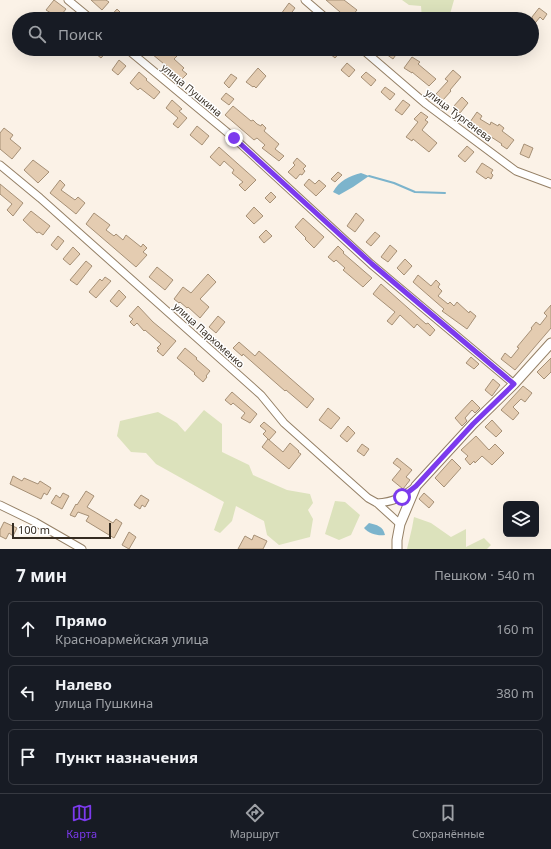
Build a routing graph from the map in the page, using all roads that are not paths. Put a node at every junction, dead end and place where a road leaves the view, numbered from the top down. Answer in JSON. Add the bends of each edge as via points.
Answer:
{"nodes":[{"id":1,"x":305,"y":0,"type":"edge"},
{"id":2,"x":71,"y":1,"type":"edge"},
{"id":3,"x":83,"y":12,"type":"edge"},
{"id":4,"x":319,"y":12,"type":"edge"},
{"id":5,"x":135,"y":56,"type":"edge"},
{"id":6,"x":370,"y":56,"type":"edge"},
{"id":7,"x":0,"y":165,"type":"edge"},
{"id":8,"x":551,"y":184,"type":"edge"},
{"id":9,"x":551,"y":343,"type":"edge"},
{"id":10,"x":514,"y":384,"type":"junction"},
{"id":11,"x":416,"y":486,"type":"junction"},
{"id":12,"x":377,"y":503,"type":"junction"},
{"id":13,"x":0,"y":505,"type":"edge"},
{"id":14,"x":400,"y":524,"type":"junction"},
{"id":15,"x":82,"y":549,"type":"edge"},
{"id":16,"x":397,"y":549,"type":"edge"}],
"edges":[{"from":1,"to":4,"type":"street"},
{"from":2,"to":3,"type":"street"},
{"from":5,"to":10,"type":"street","name":"улица Пушкина","via":[[234,138],[372,264]]},
{"from":6,"to":8,"type":"street","name":"улица Тургенева","via":[[426,104],[516,171]]},
{"from":7,"to":12,"type":"street","name":"улица Пархоменко","via":[[261,395],[284,423],[368,498]]},
{"from":9,"to":10,"type":"street"},
{"from":10,"to":11,"type":"street"},
{"from":11,"to":12,"type":"street","via":[[402,497],[390,502]]},
{"from":11,"to":14,"type":"street"},
{"from":12,"to":14,"type":"street","name":"улица Пархоменко"},
{"from":13,"to":15,"type":"street"},
{"from":14,"to":16,"type":"street"}]}
